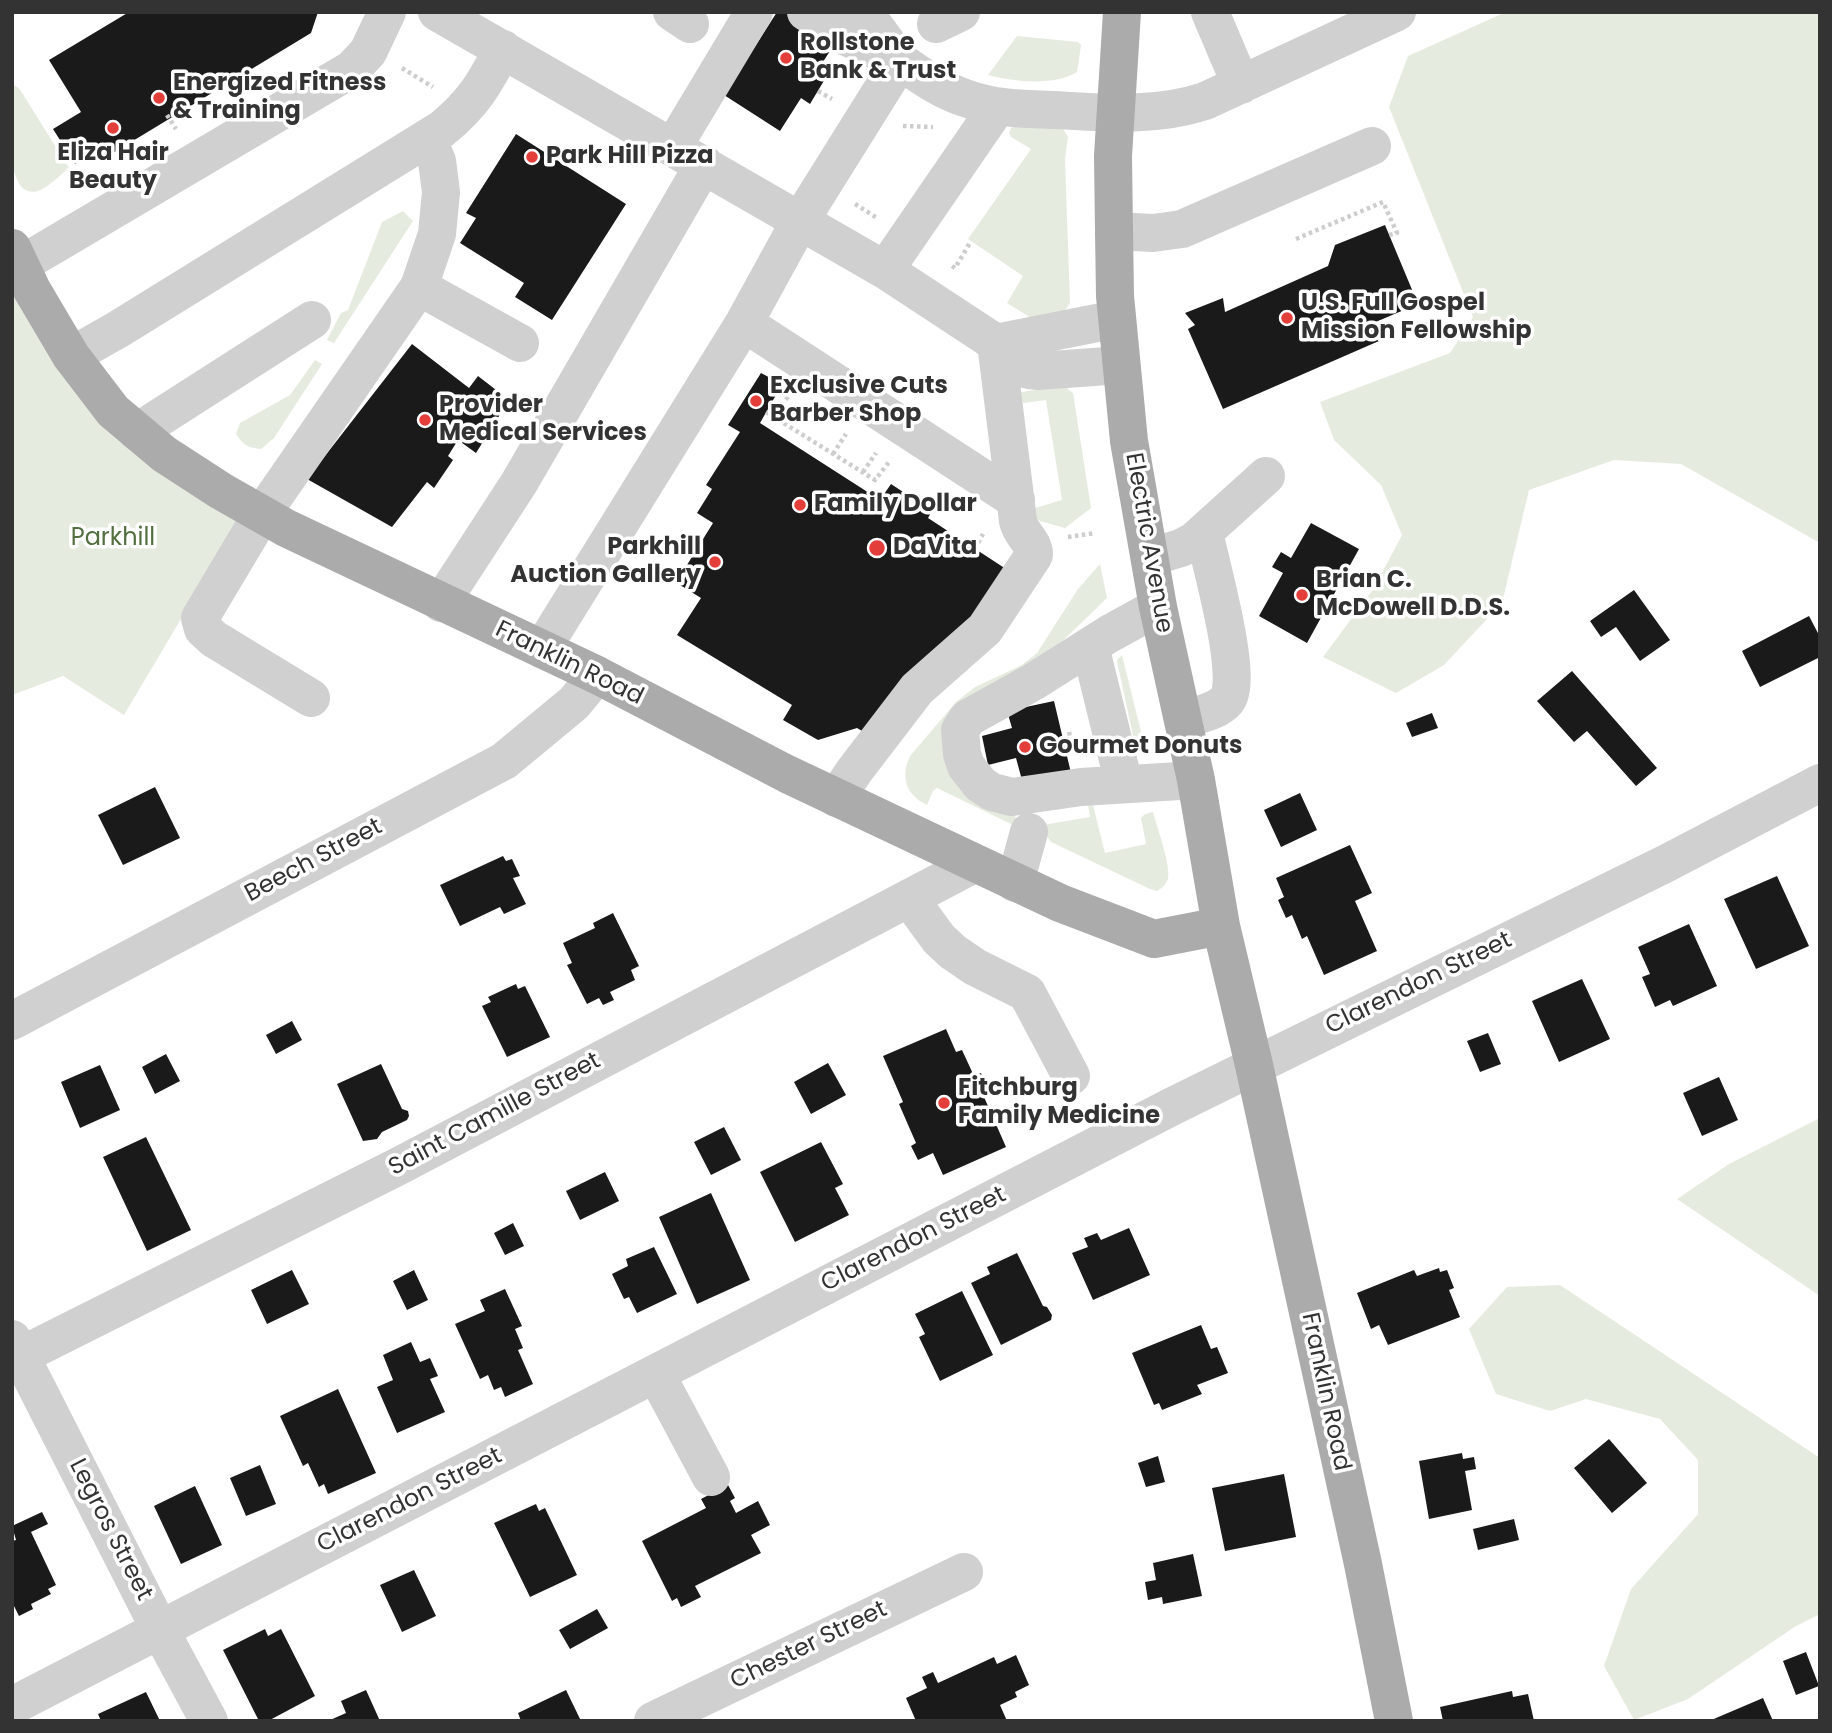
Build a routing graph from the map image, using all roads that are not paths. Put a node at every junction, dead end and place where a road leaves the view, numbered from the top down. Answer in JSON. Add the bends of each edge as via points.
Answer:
{"nodes":[{"id":1,"x":387,"y":12,"type":"edge"},
{"id":2,"x":437,"y":12,"type":"edge"},
{"id":3,"x":754,"y":12,"type":"edge"},
{"id":4,"x":806,"y":12,"type":"edge"},
{"id":5,"x":841,"y":12,"type":"edge"},
{"id":6,"x":864,"y":12,"type":"edge"},
{"id":7,"x":1122,"y":12,"type":"edge"},
{"id":8,"x":1210,"y":12,"type":"edge"},
{"id":9,"x":1397,"y":12,"type":"edge"},
{"id":10,"x":503,"y":49,"type":"junction"},
{"id":11,"x":900,"y":61,"type":"junction"},
{"id":12,"x":1241,"y":85,"type":"junction"},
{"id":13,"x":1116,"y":113,"type":"junction"},
{"id":14,"x":990,"y":118,"type":"junction"},
{"id":15,"x":427,"y":138,"type":"junction"},
{"id":16,"x":1372,"y":146,"type":"dead end"},
{"id":17,"x":688,"y":156,"type":"junction"},
{"id":18,"x":800,"y":220,"type":"junction"},
{"id":19,"x":1114,"y":231,"type":"junction"},
{"id":20,"x":16,"y":257,"type":"edge"},
{"id":21,"x":885,"y":270,"type":"junction"},
{"id":22,"x":419,"y":287,"type":"junction"},
{"id":23,"x":1117,"y":319,"type":"junction"},
{"id":24,"x":312,"y":320,"type":"dead end"},
{"id":25,"x":744,"y":323,"type":"junction"},
{"id":26,"x":520,"y":343,"type":"dead end"},
{"id":27,"x":996,"y":343,"type":"junction"},
{"id":28,"x":71,"y":356,"type":"junction"},
{"id":29,"x":1121,"y":365,"type":"junction"},
{"id":30,"x":137,"y":432,"type":"junction"},
{"id":31,"x":1266,"y":476,"type":"dead end"},
{"id":32,"x":1016,"y":500,"type":"junction"},
{"id":33,"x":262,"y":514,"type":"junction"},
{"id":34,"x":1203,"y":532,"type":"junction"},
{"id":35,"x":1150,"y":558,"type":"junction"},
{"id":36,"x":441,"y":603,"type":"junction"},
{"id":37,"x":1158,"y":607,"type":"junction"},
{"id":38,"x":1090,"y":646,"type":"junction"},
{"id":39,"x":542,"y":649,"type":"junction"},
{"id":40,"x":597,"y":675,"type":"junction"},
{"id":41,"x":311,"y":698,"type":"dead end"},
{"id":42,"x":1183,"y":720,"type":"junction"},
{"id":43,"x":1196,"y":780,"type":"junction"},
{"id":44,"x":1820,"y":783,"type":"edge"},
{"id":45,"x":1124,"y":784,"type":"junction"},
{"id":46,"x":836,"y":798,"type":"junction"},
{"id":47,"x":1029,"y":832,"type":"dead end"},
{"id":48,"x":974,"y":864,"type":"junction"},
{"id":49,"x":1015,"y":883,"type":"junction"},
{"id":50,"x":909,"y":898,"type":"junction"},
{"id":51,"x":1221,"y":926,"type":"junction"},
{"id":52,"x":12,"y":1021,"type":"edge"},
{"id":53,"x":1254,"y":1065,"type":"junction"},
{"id":54,"x":1071,"y":1076,"type":"dead end"},
{"id":55,"x":15,"y":1352,"type":"edge"},
{"id":56,"x":656,"y":1374,"type":"junction"},
{"id":57,"x":711,"y":1476,"type":"dead end"},
{"id":58,"x":964,"y":1572,"type":"dead end"},
{"id":59,"x":160,"y":1630,"type":"junction"},
{"id":60,"x":12,"y":1706,"type":"edge"},
{"id":61,"x":209,"y":1721,"type":"edge"},
{"id":62,"x":653,"y":1721,"type":"edge"},
{"id":63,"x":1394,"y":1721,"type":"edge"}],
"edges":[{"from":1,"to":20,"type":"street","via":[[368,52],[352,69]]},
{"from":2,"to":10,"type":"street"},
{"from":3,"to":17,"type":"street"},
{"from":4,"to":11,"type":"street","via":[[844,36]]},
{"from":5,"to":11,"type":"street"},
{"from":6,"to":11,"type":"street"},
{"from":7,"to":13,"type":"main road","name":"Electric Avenue"},
{"from":8,"to":12,"type":"street"},
{"from":9,"to":12,"type":"street"},
{"from":10,"to":15,"type":"street","via":[[471,104]]},
{"from":10,"to":17,"type":"street"},
{"from":11,"to":14,"type":"street"},
{"from":11,"to":18,"type":"street"},
{"from":12,"to":13,"type":"street","via":[[1186,107]]},
{"from":13,"to":14,"type":"street"},
{"from":13,"to":19,"type":"main road","name":"Electric Avenue"},
{"from":14,"to":21,"type":"street"},
{"from":15,"to":22,"type":"street","via":[[437,161],[440,192],[437,234]]},
{"from":15,"to":28,"type":"street"},
{"from":16,"to":19,"type":"street","via":[[1182,229]]},
{"from":17,"to":18,"type":"street"},
{"from":17,"to":36,"type":"street","via":[[519,483]]},
{"from":18,"to":21,"type":"street"},
{"from":18,"to":25,"type":"street"},
{"from":19,"to":23,"type":"main road","name":"Electric Avenue"},
{"from":20,"to":28,"type":"main road","name":"Franklin Road"},
{"from":21,"to":27,"type":"street"},
{"from":22,"to":26,"type":"street"},
{"from":22,"to":33,"type":"street"},
{"from":23,"to":27,"type":"street"},
{"from":23,"to":29,"type":"main road","name":"Electric Avenue"},
{"from":24,"to":30,"type":"street"},
{"from":25,"to":32,"type":"street"},
{"from":25,"to":39,"type":"street"},
{"from":27,"to":29,"type":"street","via":[[1005,358],[1025,370]]},
{"from":27,"to":32,"type":"street"},
{"from":28,"to":30,"type":"main road","name":"Franklin Road","via":[[113,411]]},
{"from":29,"to":35,"type":"main road","name":"Electric Avenue"},
{"from":30,"to":33,"type":"main road","name":"Franklin Road","via":[[164,454]]},
{"from":31,"to":34,"type":"street"},
{"from":32,"to":46,"type":"street","via":[[1019,526],[1032,543],[1034,555],[985,629],[917,689]]},
{"from":33,"to":36,"type":"main road","name":"Franklin Road"},
{"from":33,"to":41,"type":"street","via":[[200,618],[203,629],[214,639]]},
{"from":34,"to":35,"type":"street","via":[[1181,548]]},
{"from":34,"to":42,"type":"street","via":[[1228,644],[1233,689],[1220,706]]},
{"from":35,"to":37,"type":"main road","name":"Electric Avenue"},
{"from":36,"to":39,"type":"main road","name":"Franklin Road"},
{"from":37,"to":38,"type":"street"},
{"from":37,"to":42,"type":"main road","name":"Electric Avenue"},
{"from":38,"to":45,"type":"street"},
{"from":38,"to":45,"type":"street","via":[[963,724],[959,737],[966,766],[979,784],[1012,797]]},
{"from":39,"to":40,"type":"main road","name":"Franklin Road"},
{"from":40,"to":46,"type":"main road","name":"Franklin Road"},
{"from":40,"to":52,"type":"street","name":"Beech Street","via":[[574,703],[504,761]]},
{"from":42,"to":43,"type":"main road","name":"Electric Avenue"},
{"from":43,"to":45,"type":"street"},
{"from":43,"to":51,"type":"main road","name":"Electric Avenue"},
{"from":44,"to":53,"type":"street","name":"Clarendon Street"},
{"from":46,"to":48,"type":"main road","name":"Franklin Road"},
{"from":47,"to":49,"type":"street"},
{"from":48,"to":49,"type":"main road","name":"Franklin Road"},
{"from":48,"to":50,"type":"street","name":"Saint Camille Street"},
{"from":49,"to":51,"type":"main road","name":"Franklin Road","via":[[1154,939]]},
{"from":50,"to":54,"type":"street","via":[[953,952],[1027,993]]},
{"from":50,"to":55,"type":"street","name":"Saint Camille Street","via":[[397,1167]]},
{"from":51,"to":53,"type":"main road","name":"Electric Avenue"},
{"from":53,"to":56,"type":"street","name":"Clarendon Street"},
{"from":53,"to":63,"type":"main road","name":"Franklin Road"},
{"from":55,"to":59,"type":"street","name":"Legros Street"},
{"from":56,"to":57,"type":"street"},
{"from":56,"to":59,"type":"street","name":"Clarendon Street"},
{"from":58,"to":62,"type":"street","name":"Chester Street"},
{"from":59,"to":60,"type":"street","name":"Clarendon Street"},
{"from":59,"to":61,"type":"street","name":"Legros Street"}]}
